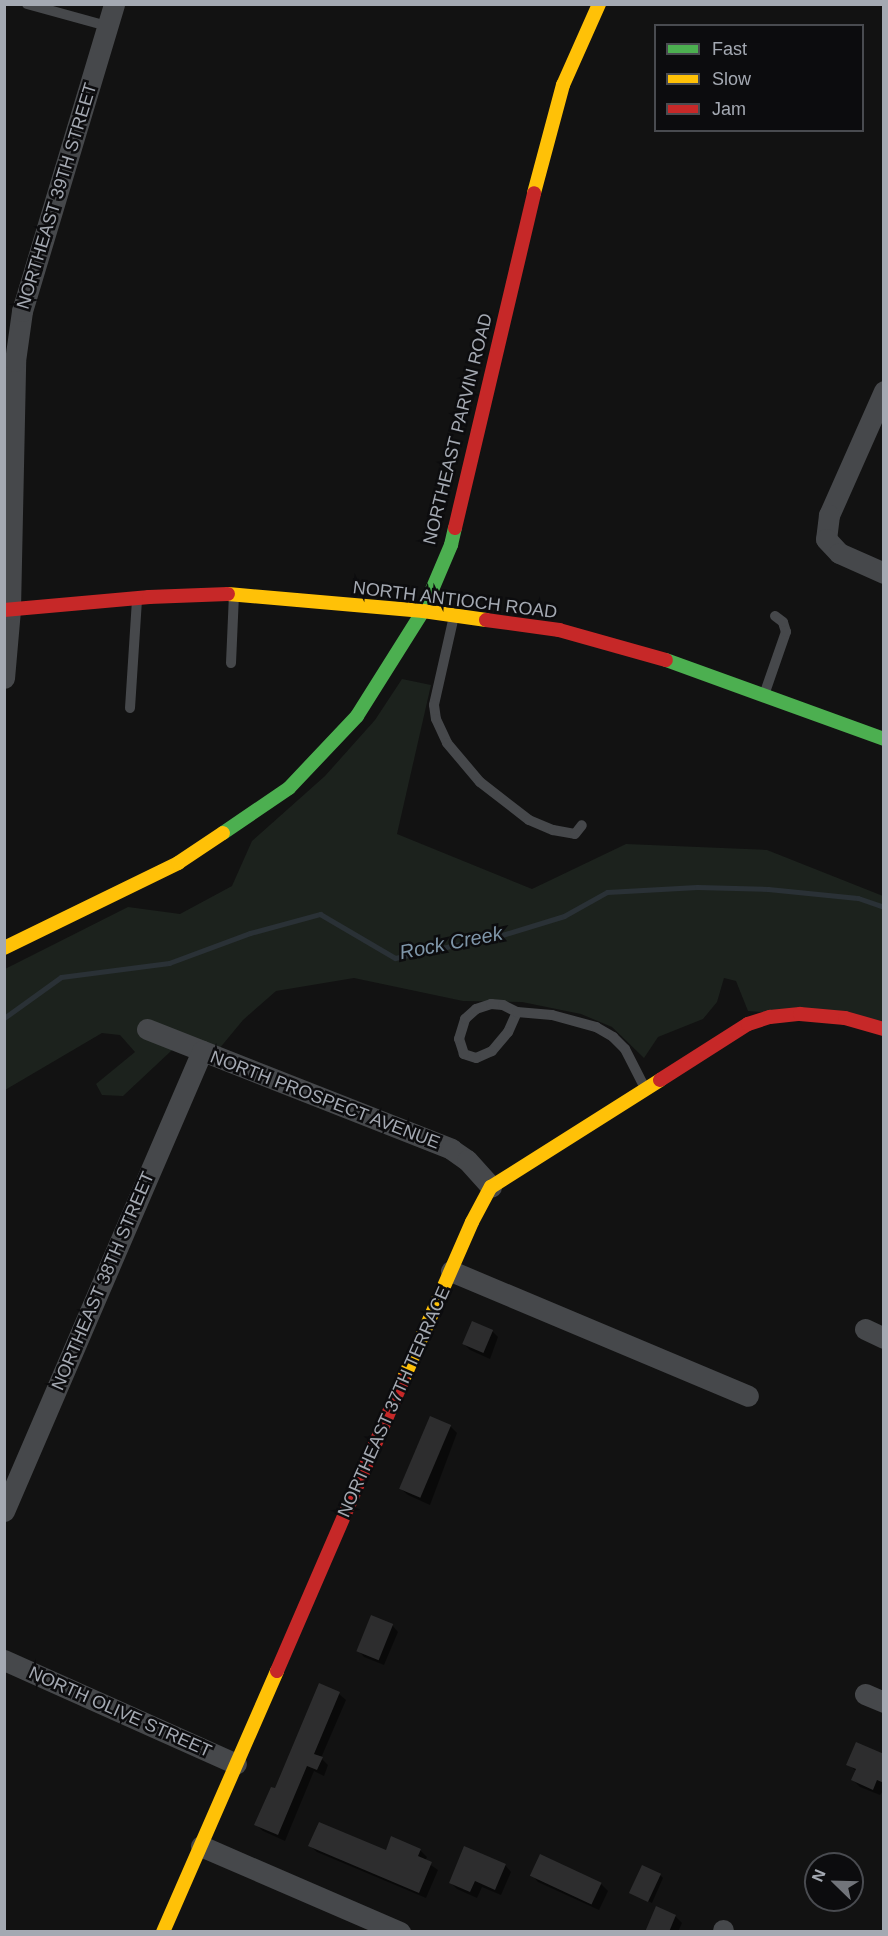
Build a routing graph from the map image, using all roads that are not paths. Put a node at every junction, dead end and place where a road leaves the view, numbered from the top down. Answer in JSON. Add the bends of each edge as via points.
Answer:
{"nodes":[{"id":1,"x":27,"y":4,"type":"edge"},
{"id":2,"x":114,"y":4,"type":"edge"},
{"id":3,"x":599,"y":4,"type":"edge"},
{"id":4,"x":107,"y":26,"type":"junction"},
{"id":5,"x":884,"y":391,"type":"edge"},
{"id":6,"x":884,"y":573,"type":"edge"},
{"id":7,"x":234,"y":594,"type":"junction"},
{"id":8,"x":137,"y":598,"type":"junction"},
{"id":9,"x":7,"y":609,"type":"edge"},
{"id":10,"x":423,"y":611,"type":"junction"},
{"id":11,"x":454,"y":616,"type":"junction"},
{"id":12,"x":775,"y":616,"type":"dead end"},
{"id":13,"x":231,"y":663,"type":"dead end"},
{"id":14,"x":4,"y":678,"type":"edge"},
{"id":15,"x":764,"y":696,"type":"junction"},
{"id":16,"x":130,"y":708,"type":"dead end"},
{"id":17,"x":884,"y":739,"type":"edge"},
{"id":18,"x":582,"y":825,"type":"dead end"},
{"id":19,"x":4,"y":948,"type":"edge"},
{"id":20,"x":517,"y":1012,"type":"junction"},
{"id":21,"x":147,"y":1029,"type":"dead end"},
{"id":22,"x":884,"y":1029,"type":"edge"},
{"id":23,"x":202,"y":1051,"type":"junction"},
{"id":24,"x":645,"y":1088,"type":"junction"},
{"id":25,"x":491,"y":1187,"type":"junction"},
{"id":26,"x":451,"y":1271,"type":"junction"},
{"id":27,"x":748,"y":1396,"type":"dead end"},
{"id":28,"x":4,"y":1511,"type":"edge"},
{"id":29,"x":4,"y":1660,"type":"edge"},
{"id":30,"x":236,"y":1764,"type":"junction"},
{"id":31,"x":201,"y":1846,"type":"junction"},
{"id":32,"x":164,"y":1932,"type":"edge"},
{"id":33,"x":400,"y":1932,"type":"edge"}],
"edges":[{"from":1,"to":4,"type":"lane"},
{"from":2,"to":4,"type":"street","name":"NORTHEAST 39TH STREET"},
{"from":3,"to":10,"type":"street","name":"NORTHEAST PARVIN ROAD","via":[[563,85],[451,545]]},
{"from":4,"to":9,"type":"street","name":"NORTHEAST 39TH STREET","via":[[22,311],[15,361]]},
{"from":5,"to":6,"type":"street","via":[[829,515],[826,539],[839,553]]},
{"from":7,"to":8,"type":"street","name":"NORTH ANTIOCH ROAD"},
{"from":7,"to":10,"type":"street","name":"NORTH ANTIOCH ROAD"},
{"from":7,"to":13,"type":"lane"},
{"from":8,"to":9,"type":"street","name":"NORTH ANTIOCH ROAD"},
{"from":8,"to":16,"type":"lane"},
{"from":9,"to":14,"type":"street","name":"NORTHEAST 39TH STREET"},
{"from":10,"to":11,"type":"street","name":"NORTH ANTIOCH ROAD"},
{"from":10,"to":19,"type":"street","name":"NORTHEAST PARVIN ROAD","via":[[357,716],[289,788],[178,863]]},
{"from":11,"to":15,"type":"street","name":"NORTH ANTIOCH ROAD","via":[[559,630],[643,651]]},
{"from":11,"to":18,"type":"lane","via":[[434,705],[447,743],[480,782],[529,820],[575,834]]},
{"from":12,"to":15,"type":"lane","via":[[783,622],[786,632]]},
{"from":15,"to":17,"type":"street","name":"NORTH ANTIOCH ROAD"},
{"from":20,"to":20,"type":"lane","via":[[490,1004],[476,1009],[462,1024],[459,1039],[464,1054],[476,1058],[492,1051]]},
{"from":20,"to":24,"type":"lane","via":[[552,1015],[596,1027],[614,1037],[625,1049]]},
{"from":21,"to":23,"type":"street","name":"NORTH PROSPECT AVENUE"},
{"from":22,"to":24,"type":"street","name":"NORTHEAST 37TH TERRACE","via":[[845,1018],[800,1014],[748,1024]]},
{"from":23,"to":25,"type":"street","name":"NORTH PROSPECT AVENUE","via":[[451,1149],[467,1160]]},
{"from":23,"to":28,"type":"street","name":"NORTHEAST 38TH STREET"},
{"from":24,"to":25,"type":"street","name":"NORTHEAST 37TH TERRACE"},
{"from":25,"to":26,"type":"street","name":"NORTHEAST 37TH TERRACE"},
{"from":26,"to":27,"type":"street"},
{"from":26,"to":30,"type":"street","name":"NORTHEAST 37TH TERRACE"},
{"from":29,"to":30,"type":"street","name":"NORTH OLIVE STREET"},
{"from":30,"to":31,"type":"street","name":"NORTHEAST 37TH TERRACE"},
{"from":31,"to":32,"type":"street","name":"NORTHEAST 37TH TERRACE"},
{"from":31,"to":33,"type":"street"}]}
